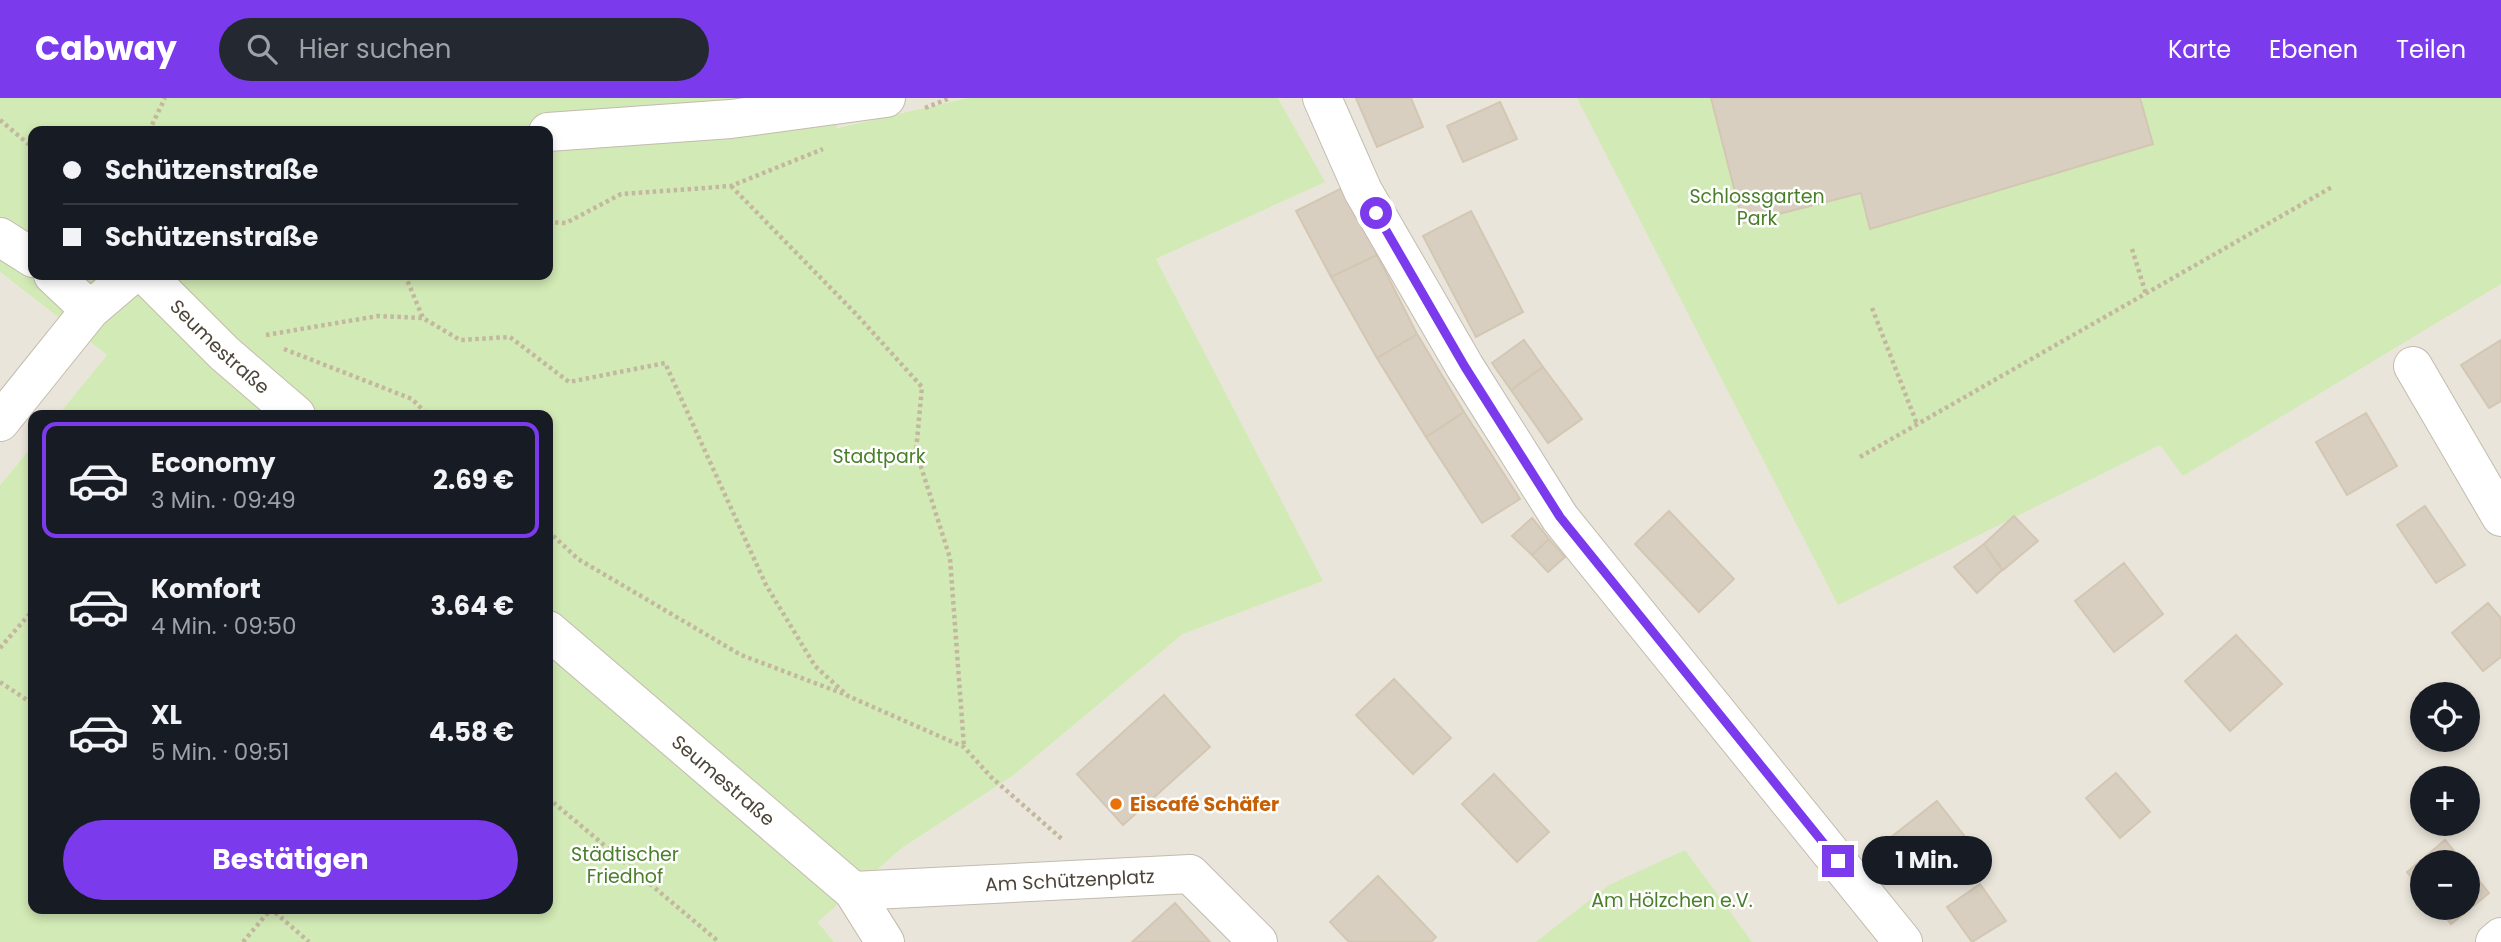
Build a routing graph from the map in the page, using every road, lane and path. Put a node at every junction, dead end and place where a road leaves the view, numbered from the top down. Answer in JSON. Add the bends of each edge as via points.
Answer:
{"nodes":[{"id":1,"x":165,"y":98,"type":"edge"},
{"id":2,"x":886,"y":98,"type":"edge"},
{"id":3,"x":950,"y":98,"type":"edge"},
{"id":4,"x":1322,"y":98,"type":"edge"},
{"id":5,"x":924,"y":108,"type":"dead end"},
{"id":6,"x":0,"y":120,"type":"edge"},
{"id":7,"x":151,"y":126,"type":"edge"},
{"id":8,"x":553,"y":132,"type":"edge"},
{"id":9,"x":28,"y":144,"type":"edge"},
{"id":10,"x":834,"y":145,"type":"dead end"},
{"id":11,"x":731,"y":186,"type":"junction"},
{"id":12,"x":2332,"y":187,"type":"dead end"},
{"id":13,"x":553,"y":222,"type":"edge"},
{"id":14,"x":0,"y":237,"type":"edge"},
{"id":15,"x":2132,"y":249,"type":"dead end"},
{"id":16,"x":28,"y":255,"type":"edge"},
{"id":17,"x":58,"y":280,"type":"edge"},
{"id":18,"x":125,"y":280,"type":"edge"},
{"id":19,"x":153,"y":280,"type":"edge"},
{"id":20,"x":407,"y":280,"type":"edge"},
{"id":21,"x":2146,"y":294,"type":"junction"},
{"id":22,"x":1872,"y":308,"type":"dead end"},
{"id":23,"x":90,"y":310,"type":"junction"},
{"id":24,"x":423,"y":318,"type":"junction"},
{"id":25,"x":238,"y":345,"type":"junction"},
{"id":26,"x":2413,"y":366,"type":"dead end"},
{"id":27,"x":292,"y":410,"type":"edge"},
{"id":28,"x":423,"y":410,"type":"edge"},
{"id":29,"x":0,"y":422,"type":"edge"},
{"id":30,"x":1917,"y":424,"type":"junction"},
{"id":31,"x":1860,"y":457,"type":"dead end"},
{"id":32,"x":2501,"y":517,"type":"edge"},
{"id":33,"x":553,"y":536,"type":"edge"},
{"id":34,"x":28,"y":616,"type":"edge"},
{"id":35,"x":553,"y":634,"type":"edge"},
{"id":36,"x":0,"y":648,"type":"edge"},
{"id":37,"x":0,"y":682,"type":"edge"},
{"id":38,"x":848,"y":695,"type":"junction"},
{"id":39,"x":28,"y":701,"type":"edge"},
{"id":40,"x":964,"y":747,"type":"junction"},
{"id":41,"x":553,"y":802,"type":"edge"},
{"id":42,"x":1106,"y":877,"type":"junction"},
{"id":43,"x":853,"y":891,"type":"junction"},
{"id":44,"x":266,"y":914,"type":"edge"},
{"id":45,"x":276,"y":914,"type":"edge"},
{"id":46,"x":2501,"y":937,"type":"edge"},
{"id":47,"x":243,"y":942,"type":"edge"},
{"id":48,"x":309,"y":942,"type":"edge"},
{"id":49,"x":719,"y":942,"type":"edge"},
{"id":50,"x":885,"y":942,"type":"edge"},
{"id":51,"x":1258,"y":942,"type":"edge"},
{"id":52,"x":1903,"y":942,"type":"edge"},
{"id":53,"x":2495,"y":942,"type":"edge"}],
"edges":[{"from":1,"to":7,"type":"path"},
{"from":2,"to":8,"type":"street","via":[[731,119]]},
{"from":3,"to":5,"type":"path"},
{"from":4,"to":52,"type":"street","via":[[1363,191],[1465,367],[1560,517]]},
{"from":6,"to":9,"type":"path"},
{"from":10,"to":11,"type":"path"},
{"from":11,"to":13,"type":"path","via":[[621,194],[566,223]]},
{"from":11,"to":40,"type":"path","via":[[922,387],[916,451],[950,558]]},
{"from":12,"to":21,"type":"path"},
{"from":14,"to":16,"type":"street"},
{"from":15,"to":21,"type":"path"},
{"from":17,"to":23,"type":"street"},
{"from":18,"to":23,"type":"street"},
{"from":19,"to":25,"type":"street","name":"Seumestraße"},
{"from":20,"to":24,"type":"path"},
{"from":21,"to":30,"type":"path"},
{"from":22,"to":30,"type":"path"},
{"from":23,"to":29,"type":"street"},
{"from":24,"to":25,"type":"path","via":[[378,316]]},
{"from":24,"to":38,"type":"path","via":[[460,340],[510,337],[569,382],[665,363],[766,585],[815,666]]},
{"from":25,"to":27,"type":"street","name":"Seumestraße"},
{"from":25,"to":28,"type":"path","via":[[412,399]]},
{"from":26,"to":32,"type":"street"},
{"from":30,"to":31,"type":"path"},
{"from":33,"to":38,"type":"path","via":[[578,559],[741,655]]},
{"from":34,"to":36,"type":"path"},
{"from":35,"to":43,"type":"street","name":"Seumestraße"},
{"from":37,"to":39,"type":"path"},
{"from":38,"to":40,"type":"path"},
{"from":40,"to":42,"type":"path"},
{"from":41,"to":49,"type":"path"},
{"from":42,"to":43,"type":"street","name":"Am Schützenplatz"},
{"from":42,"to":51,"type":"street","name":"Am Schützenplatz","via":[[1190,874]]},
{"from":43,"to":50,"type":"street","name":"Seumestraße"},
{"from":44,"to":47,"type":"path"},
{"from":45,"to":48,"type":"path"},
{"from":46,"to":53,"type":"street"}]}
